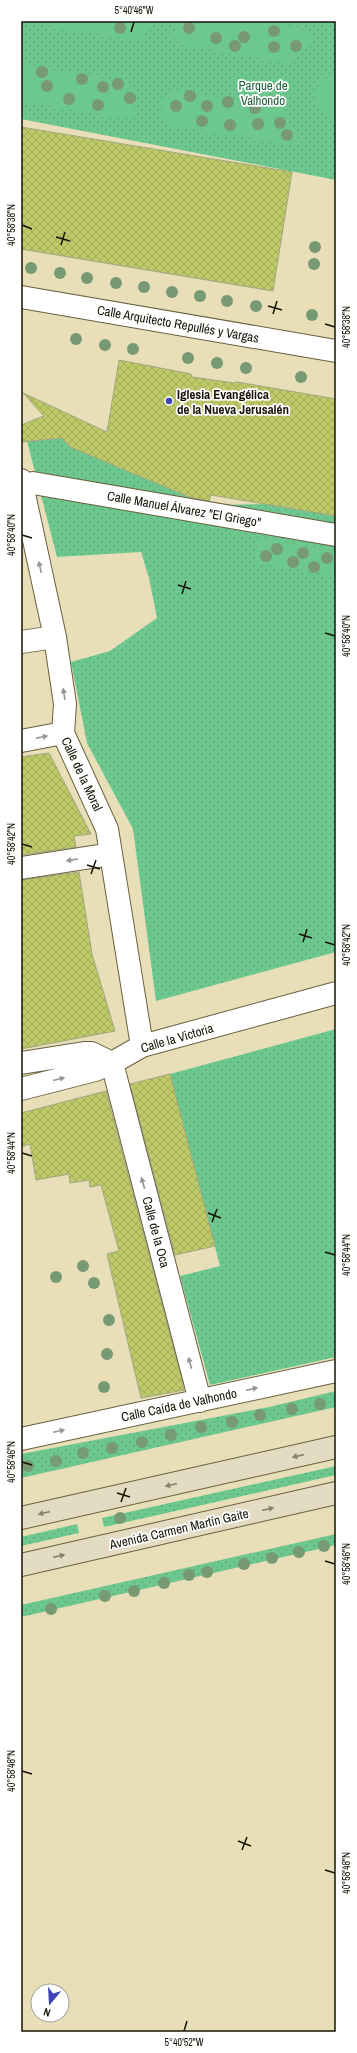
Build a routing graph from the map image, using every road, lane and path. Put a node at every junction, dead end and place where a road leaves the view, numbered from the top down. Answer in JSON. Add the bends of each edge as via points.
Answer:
{"nodes":[{"id":1,"x":21,"y":298,"type":"edge"},
{"id":2,"x":336,"y":351,"type":"edge"},
{"id":3,"x":27,"y":481,"type":"edge"},
{"id":4,"x":336,"y":536,"type":"edge"},
{"id":5,"x":55,"y":637,"type":"junction"},
{"id":6,"x":21,"y":642,"type":"edge"},
{"id":7,"x":63,"y":733,"type":"junction"},
{"id":8,"x":21,"y":741,"type":"edge"},
{"id":9,"x":111,"y":854,"type":"junction"},
{"id":10,"x":21,"y":868,"type":"edge"},
{"id":11,"x":336,"y":993,"type":"edge"},
{"id":12,"x":142,"y":1046,"type":"junction"},
{"id":13,"x":21,"y":1063,"type":"edge"},
{"id":14,"x":112,"y":1063,"type":"junction"},
{"id":15,"x":21,"y":1089,"type":"edge"},
{"id":16,"x":336,"y":1370,"type":"edge"},
{"id":17,"x":200,"y":1401,"type":"junction"},
{"id":18,"x":21,"y":1439,"type":"edge"},
{"id":19,"x":336,"y":1447,"type":"edge"},
{"id":20,"x":336,"y":1493,"type":"edge"},
{"id":21,"x":21,"y":1518,"type":"edge"},
{"id":22,"x":21,"y":1565,"type":"edge"}],
"edges":[{"from":1,"to":2,"type":"street","name":"Calle Arquitecto Repullés y Vargas"},
{"from":3,"to":4,"type":"street","name":"Calle Manuel Álvarez \"El Griego\""},
{"from":5,"to":3,"type":"street","name":"Calle de la Moral","one_way":true},
{"from":5,"to":6,"type":"street"},
{"from":7,"to":5,"type":"street","name":"Calle de la Moral","one_way":true,"via":[[66,704]]},
{"from":8,"to":7,"type":"street","one_way":true},
{"from":7,"to":9,"type":"street","name":"Calle de la Moral","via":[[107,829]]},
{"from":9,"to":10,"type":"street","one_way":true},
{"from":9,"to":12,"type":"street","name":"Calle de la Moral"},
{"from":11,"to":12,"type":"street","name":"Calle la Victoria"},
{"from":12,"to":14,"type":"street","name":"Calle la Victoria"},
{"from":13,"to":14,"type":"street","via":[[92,1053]]},
{"from":15,"to":14,"type":"street","name":"Calle la Victoria","one_way":true,"via":[[95,1070]]},
{"from":17,"to":14,"type":"street","name":"Calle de la Oca","one_way":true},
{"from":17,"to":16,"type":"street","name":"Calle Caída de Valhondo","one_way":true},
{"from":18,"to":17,"type":"street","name":"Calle Caída de Valhondo","one_way":true},
{"from":19,"to":21,"type":"main road","one_way":true},
{"from":22,"to":20,"type":"main road","name":"Avenida Carmen Martín Gaite","one_way":true}]}
